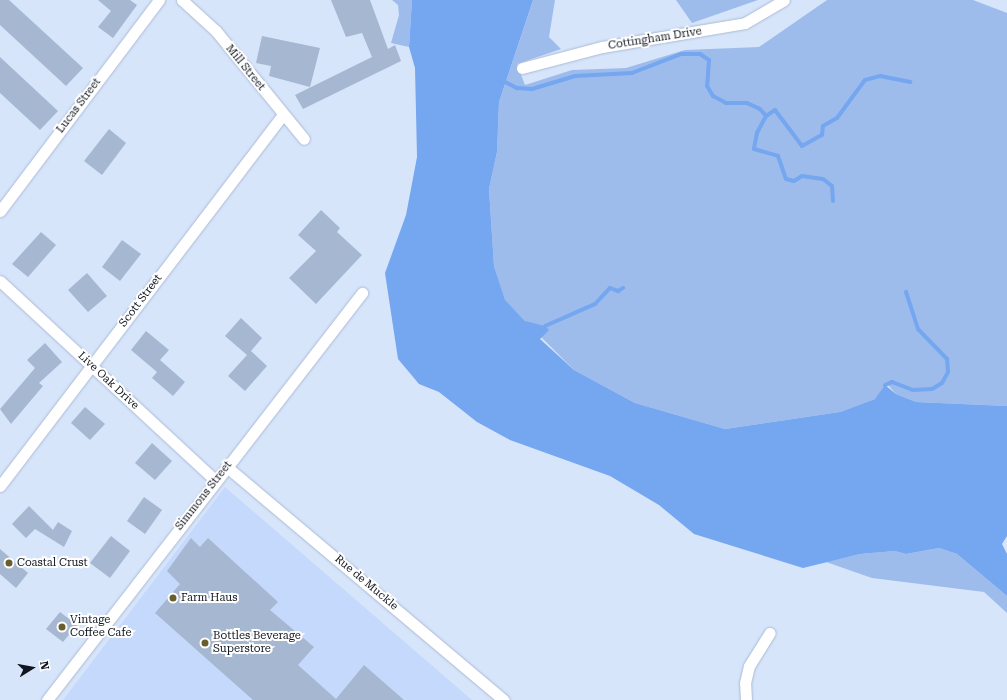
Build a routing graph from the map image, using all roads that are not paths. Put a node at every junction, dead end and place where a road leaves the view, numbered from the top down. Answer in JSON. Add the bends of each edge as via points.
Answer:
{"nodes":[{"id":1,"x":159,"y":0,"type":"edge"},
{"id":2,"x":182,"y":0,"type":"edge"},
{"id":3,"x":784,"y":0,"type":"edge"},
{"id":4,"x":522,"y":68,"type":"dead end"},
{"id":5,"x":283,"y":116,"type":"junction"},
{"id":6,"x":304,"y":139,"type":"dead end"},
{"id":7,"x":0,"y":211,"type":"edge"},
{"id":8,"x":0,"y":281,"type":"edge"},
{"id":9,"x":362,"y":293,"type":"dead end"},
{"id":10,"x":92,"y":365,"type":"junction"},
{"id":11,"x":227,"y":467,"type":"junction"},
{"id":12,"x":216,"y":482,"type":"junction"},
{"id":13,"x":0,"y":486,"type":"edge"},
{"id":14,"x":770,"y":633,"type":"dead end"},
{"id":15,"x":47,"y":700,"type":"edge"},
{"id":16,"x":504,"y":700,"type":"edge"},
{"id":17,"x":746,"y":700,"type":"edge"}],
"edges":[{"from":1,"to":7,"type":"street","name":"Lucas Street"},
{"from":2,"to":5,"type":"street","name":"Mill Street","via":[[216,31]]},
{"from":3,"to":4,"type":"street","name":"Cottingham Drive","via":[[745,23],[602,47]]},
{"from":5,"to":6,"type":"street","name":"Mill Street"},
{"from":5,"to":10,"type":"street","name":"Scott Street"},
{"from":8,"to":10,"type":"street","name":"Live Oak Drive"},
{"from":9,"to":11,"type":"street","name":"Simmons Street"},
{"from":10,"to":12,"type":"street","name":"Live Oak Drive"},
{"from":10,"to":13,"type":"street","name":"Scott Street"},
{"from":11,"to":12,"type":"street","name":"Simmons Street"},
{"from":11,"to":16,"type":"street","name":"Rue de Muckle"},
{"from":12,"to":15,"type":"street","name":"Simmons Street"},
{"from":14,"to":17,"type":"street","via":[[749,666],[745,683]]}]}
